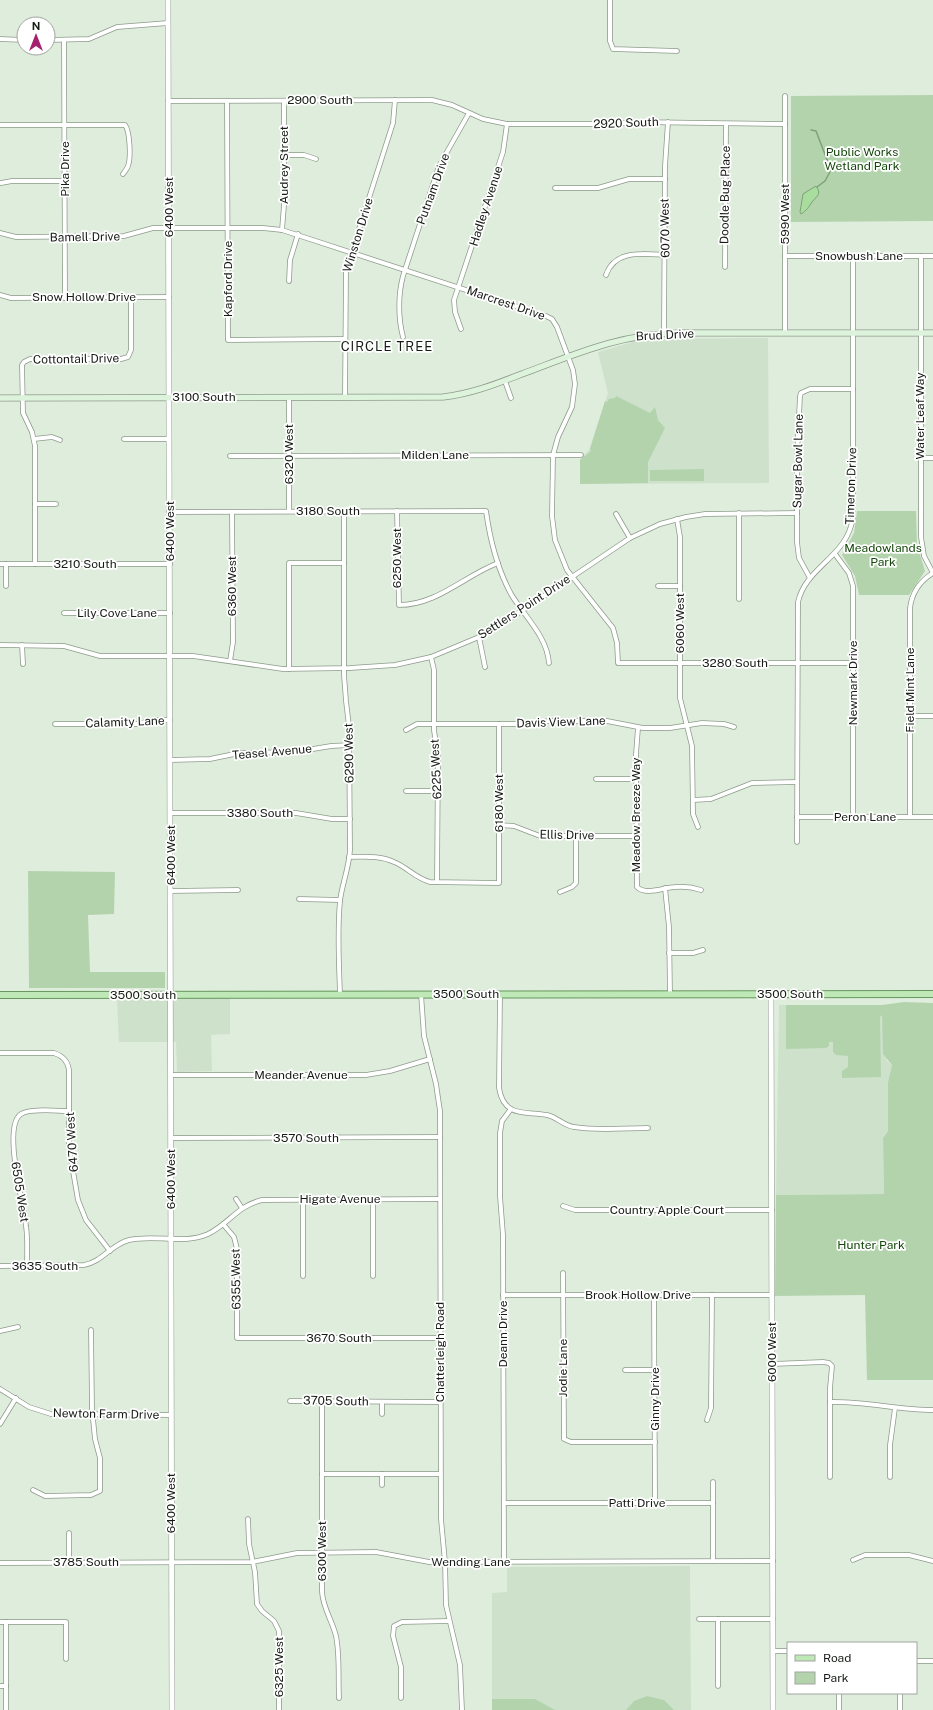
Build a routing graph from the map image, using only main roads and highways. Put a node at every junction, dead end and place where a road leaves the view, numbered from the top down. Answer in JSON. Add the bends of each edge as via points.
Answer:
{"nodes":[{"id":1,"x":933,"y":332,"type":"edge"},
{"id":2,"x":407,"y":397,"type":"joint"},
{"id":3,"x":0,"y":398,"type":"edge"},
{"id":4,"x":933,"y":994,"type":"edge"},
{"id":5,"x":0,"y":995,"type":"edge"}],
"edges":[{"from":1,"to":2,"type":"main road","name":"Brud Drive","via":[[664,333],[622,339],[458,395]]},
{"from":2,"to":3,"type":"main road","name":"3100 South"},
{"from":4,"to":5,"type":"main road","name":"3500 South"}]}
